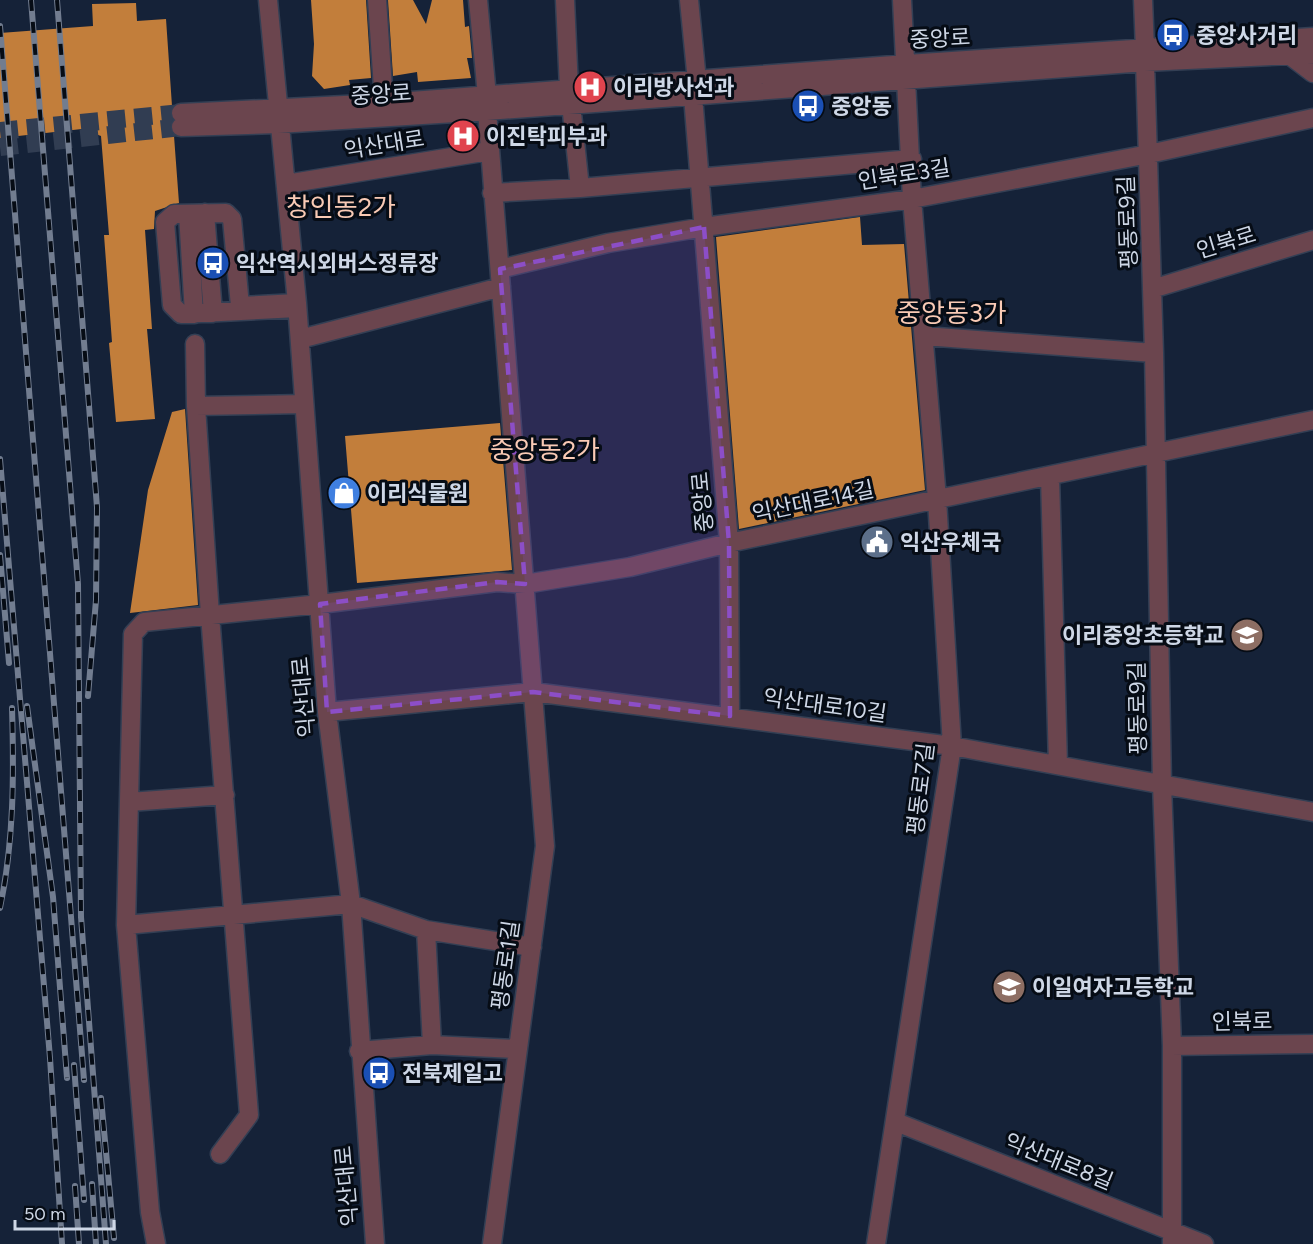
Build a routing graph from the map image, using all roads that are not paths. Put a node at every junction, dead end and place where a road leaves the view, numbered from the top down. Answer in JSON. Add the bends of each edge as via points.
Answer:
{"nodes":[{"id":1,"x":268,"y":0,"type":"edge"},
{"id":2,"x":377,"y":0,"type":"edge"},
{"id":3,"x":478,"y":0,"type":"edge"},
{"id":4,"x":565,"y":0,"type":"edge"},
{"id":5,"x":689,"y":0,"type":"edge"},
{"id":6,"x":902,"y":0,"type":"edge"},
{"id":7,"x":1143,"y":0,"type":"edge"},
{"id":8,"x":1309,"y":34,"type":"edge"},
{"id":9,"x":1288,"y":54,"type":"junction"},
{"id":10,"x":1313,"y":54,"type":"edge"},
{"id":11,"x":1145,"y":56,"type":"junction"},
{"id":12,"x":907,"y":72,"type":"junction"},
{"id":13,"x":1313,"y":73,"type":"edge"},
{"id":14,"x":695,"y":88,"type":"junction"},
{"id":15,"x":570,"y":96,"type":"junction"},
{"id":16,"x":384,"y":104,"type":"junction"},
{"id":17,"x":487,"y":104,"type":"junction"},
{"id":18,"x":278,"y":116,"type":"junction"},
{"id":19,"x":1313,"y":118,"type":"edge"},
{"id":20,"x":181,"y":120,"type":"tunnel mouth"},
{"id":21,"x":489,"y":151,"type":"junction"},
{"id":22,"x":1149,"y":154,"type":"junction"},
{"id":23,"x":912,"y":159,"type":"junction"},
{"id":24,"x":700,"y":177,"type":"junction"},
{"id":25,"x":286,"y":184,"type":"junction"},
{"id":26,"x":580,"y":188,"type":"junction"},
{"id":27,"x":492,"y":193,"type":"junction"},
{"id":28,"x":912,"y":199,"type":"junction"},
{"id":29,"x":196,"y":214,"type":"junction"},
{"id":30,"x":704,"y":227,"type":"junction"},
{"id":31,"x":1313,"y":240,"type":"edge"},
{"id":32,"x":501,"y":278,"type":"junction"},
{"id":33,"x":1152,"y":289,"type":"junction"},
{"id":34,"x":297,"y":306,"type":"junction"},
{"id":35,"x":213,"y":314,"type":"junction"},
{"id":36,"x":924,"y":336,"type":"junction"},
{"id":37,"x":300,"y":339,"type":"junction"},
{"id":38,"x":195,"y":344,"type":"dead end"},
{"id":39,"x":1154,"y":353,"type":"junction"},
{"id":40,"x":304,"y":404,"type":"junction"},
{"id":41,"x":196,"y":406,"type":"junction"},
{"id":42,"x":1313,"y":420,"type":"edge"},
{"id":43,"x":1156,"y":455,"type":"junction"},
{"id":44,"x":1050,"y":477,"type":"junction"},
{"id":45,"x":937,"y":499,"type":"junction"},
{"id":46,"x":729,"y":543,"type":"junction"},
{"id":47,"x":525,"y":584,"type":"junction"},
{"id":48,"x":320,"y":604,"type":"junction"},
{"id":49,"x":210,"y":615,"type":"junction"},
{"id":50,"x":533,"y":692,"type":"junction"},
{"id":51,"x":327,"y":712,"type":"junction"},
{"id":52,"x":730,"y":717,"type":"junction"},
{"id":53,"x":952,"y":746,"type":"junction"},
{"id":54,"x":1058,"y":765,"type":"junction"},
{"id":55,"x":1162,"y":785,"type":"junction"},
{"id":56,"x":225,"y":795,"type":"junction"},
{"id":57,"x":129,"y":802,"type":"junction"},
{"id":58,"x":1313,"y":812,"type":"edge"},
{"id":59,"x":351,"y":904,"type":"junction"},
{"id":60,"x":233,"y":915,"type":"junction"},
{"id":61,"x":126,"y":924,"type":"junction"},
{"id":62,"x":426,"y":930,"type":"junction"},
{"id":63,"x":532,"y":947,"type":"junction"},
{"id":64,"x":1313,"y":1044,"type":"edge"},
{"id":65,"x":432,"y":1045,"type":"junction"},
{"id":66,"x":1172,"y":1046,"type":"junction"},
{"id":67,"x":517,"y":1049,"type":"junction"},
{"id":68,"x":359,"y":1051,"type":"junction"},
{"id":69,"x":896,"y":1122,"type":"junction"},
{"id":70,"x":220,"y":1154,"type":"dead end"},
{"id":71,"x":1171,"y":1238,"type":"edge"},
{"id":72,"x":156,"y":1244,"type":"edge"},
{"id":73,"x":375,"y":1244,"type":"edge"},
{"id":74,"x":492,"y":1244,"type":"edge"},
{"id":75,"x":876,"y":1244,"type":"edge"},
{"id":76,"x":1204,"y":1244,"type":"edge"}],
"edges":[{"from":1,"to":18,"type":"street","name":"익산대로"},
{"from":2,"to":16,"type":"street","name":"중앙로"},
{"from":3,"to":17,"type":"street"},
{"from":4,"to":15,"type":"street"},
{"from":5,"to":14,"type":"street"},
{"from":6,"to":12,"type":"street","name":"평동로7길"},
{"from":7,"to":11,"type":"street","name":"평동로9길"},
{"from":8,"to":11,"type":"street","name":"중앙로"},
{"from":9,"to":10,"type":"street","name":"중앙로"},
{"from":9,"to":11,"type":"street","name":"중앙로"},
{"from":9,"to":13,"type":"street"},
{"from":11,"to":12,"type":"street","name":"중앙로"},
{"from":11,"to":22,"type":"street","name":"평동로9길"},
{"from":12,"to":14,"type":"street","name":"중앙로"},
{"from":12,"to":23,"type":"street","name":"평동로7길"},
{"from":14,"to":15,"type":"street","name":"중앙로"},
{"from":14,"to":24,"type":"street","name":"중앙로"},
{"from":15,"to":17,"type":"street","name":"중앙로"},
{"from":15,"to":26,"type":"street"},
{"from":16,"to":17,"type":"street","name":"중앙로"},
{"from":16,"to":18,"type":"street","name":"중앙로"},
{"from":17,"to":18,"type":"street","name":"중앙로"},
{"from":17,"to":21,"type":"street"},
{"from":18,"to":20,"type":"street"},
{"from":18,"to":25,"type":"street","name":"익산대로"},
{"from":19,"to":22,"type":"street","name":"인북로3길"},
{"from":21,"to":25,"type":"street","name":"익산대로"},
{"from":21,"to":27,"type":"street"},
{"from":22,"to":28,"type":"street","name":"인북로3길"},
{"from":22,"to":33,"type":"street","name":"평동로9길"},
{"from":23,"to":24,"type":"street"},
{"from":23,"to":28,"type":"street","name":"평동로7길"},
{"from":24,"to":26,"type":"street"},
{"from":24,"to":30,"type":"street","name":"중앙로"},
{"from":25,"to":34,"type":"street","name":"익산대로"},
{"from":26,"to":27,"type":"street"},
{"from":27,"to":32,"type":"street"},
{"from":28,"to":30,"type":"street","name":"인북로3길"},
{"from":28,"to":36,"type":"street","name":"평동로7길"},
{"from":29,"to":34,"type":"street","via":[[226,213],[232,219],[240,306]]},
{"from":29,"to":35,"type":"street"},
{"from":29,"to":35,"type":"street","via":[[174,214],[165,222],[172,305],[181,314]]},
{"from":30,"to":32,"type":"street","name":"인북로3길","via":[[608,243]]},
{"from":30,"to":46,"type":"street","name":"중앙로"},
{"from":31,"to":33,"type":"street","name":"인북로"},
{"from":32,"to":37,"type":"street"},
{"from":32,"to":47,"type":"street"},
{"from":33,"to":39,"type":"street","name":"평동로9길"},
{"from":34,"to":35,"type":"street"},
{"from":34,"to":37,"type":"street","name":"익산대로"},
{"from":36,"to":39,"type":"street"},
{"from":36,"to":45,"type":"street","name":"평동로7길"},
{"from":37,"to":40,"type":"street","name":"익산대로"},
{"from":38,"to":41,"type":"street"},
{"from":39,"to":43,"type":"street","name":"평동로9길"},
{"from":40,"to":41,"type":"street"},
{"from":40,"to":48,"type":"street","name":"익산대로"},
{"from":41,"to":49,"type":"street"},
{"from":42,"to":43,"type":"street","name":"익산대로14길"},
{"from":43,"to":44,"type":"street","name":"익산대로14길"},
{"from":43,"to":55,"type":"street","name":"평동로9길"},
{"from":44,"to":45,"type":"street","name":"익산대로14길"},
{"from":44,"to":54,"type":"street"},
{"from":45,"to":46,"type":"street","name":"익산대로14길"},
{"from":45,"to":53,"type":"street","name":"평동로7길"},
{"from":46,"to":47,"type":"street","name":"익산대로14길","via":[[630,567]]},
{"from":46,"to":52,"type":"street","name":"중앙로"},
{"from":47,"to":48,"type":"street","name":"익산대로14길","via":[[497,582]]},
{"from":47,"to":50,"type":"street"},
{"from":48,"to":49,"type":"street","name":"익산대로14길"},
{"from":48,"to":51,"type":"street","name":"익산대로"},
{"from":49,"to":56,"type":"street"},
{"from":49,"to":57,"type":"street","name":"익산대로14길","via":[[144,621],[133,634]]},
{"from":50,"to":51,"type":"street","name":"익산대로10길"},
{"from":50,"to":52,"type":"street","name":"익산대로10길"},
{"from":50,"to":63,"type":"street","name":"평동로1길","via":[[545,846]]},
{"from":51,"to":59,"type":"street","name":"익산대로"},
{"from":52,"to":53,"type":"street","name":"익산대로10길"},
{"from":53,"to":54,"type":"street","name":"익산대로10길"},
{"from":53,"to":69,"type":"street","name":"평동로7길"},
{"from":54,"to":55,"type":"street","name":"익산대로10길"},
{"from":55,"to":58,"type":"street","name":"익산대로10길"},
{"from":55,"to":66,"type":"street","name":"평동로9길"},
{"from":56,"to":57,"type":"street"},
{"from":56,"to":60,"type":"street"},
{"from":57,"to":61,"type":"street","name":"익산대로14길"},
{"from":59,"to":60,"type":"street"},
{"from":59,"to":62,"type":"street"},
{"from":59,"to":68,"type":"street","name":"익산대로"},
{"from":60,"to":61,"type":"street"},
{"from":60,"to":70,"type":"street","via":[[249,1116]]},
{"from":61,"to":72,"type":"street","name":"익산대로14길"},
{"from":62,"to":63,"type":"street"},
{"from":62,"to":65,"type":"street"},
{"from":63,"to":67,"type":"street","name":"평동로1길"},
{"from":64,"to":66,"type":"street","name":"인북로"},
{"from":65,"to":67,"type":"street"},
{"from":65,"to":68,"type":"street"},
{"from":66,"to":71,"type":"street","name":"평동로9길"},
{"from":67,"to":74,"type":"street","name":"평동로1길"},
{"from":68,"to":73,"type":"street","name":"익산대로"},
{"from":69,"to":71,"type":"street","name":"익산대로8길"},
{"from":69,"to":75,"type":"street","name":"평동로7길"},
{"from":71,"to":76,"type":"street","name":"익산대로8길"}]}
